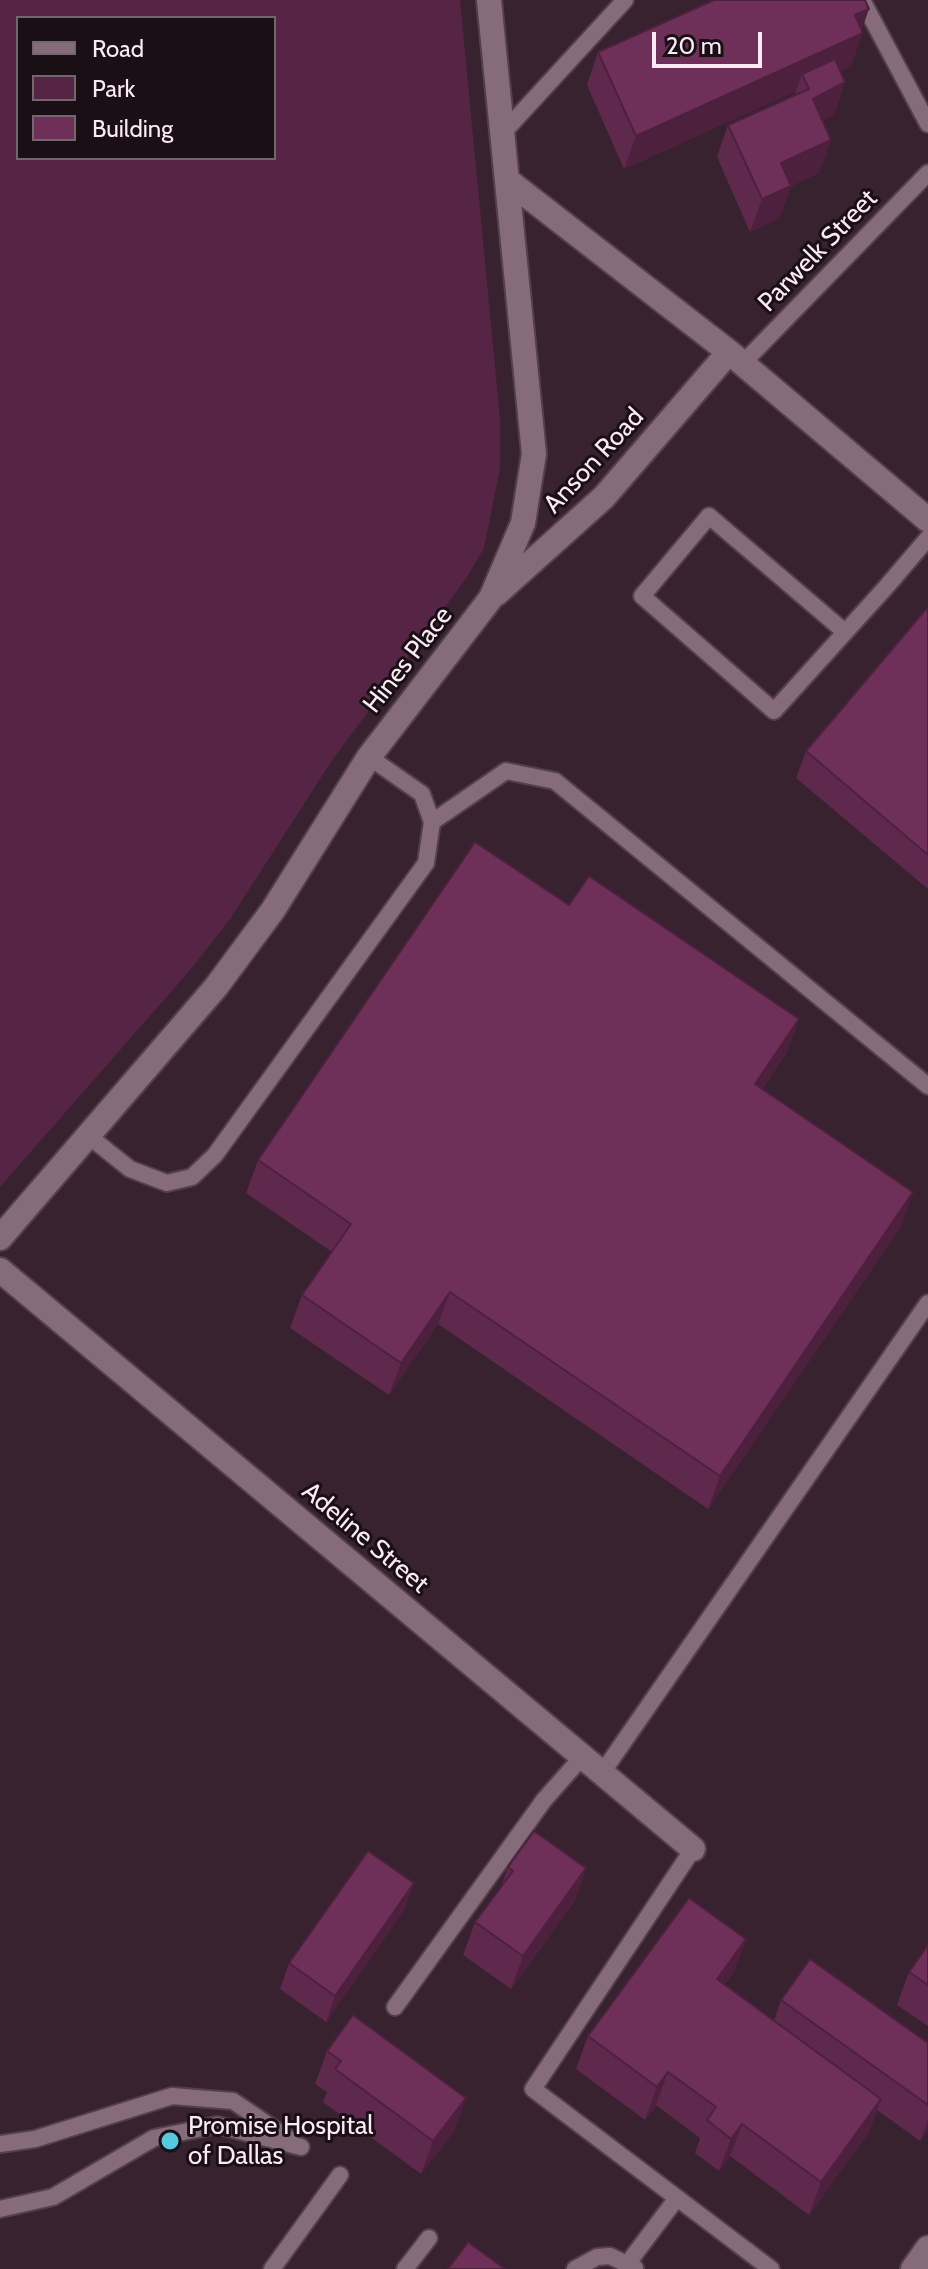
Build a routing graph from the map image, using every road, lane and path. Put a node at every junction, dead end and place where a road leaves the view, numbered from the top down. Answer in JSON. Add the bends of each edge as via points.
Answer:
{"nodes":[{"id":1,"x":489,"y":0,"type":"edge"},
{"id":2,"x":625,"y":0,"type":"edge"},
{"id":3,"x":862,"y":0,"type":"edge"},
{"id":4,"x":928,"y":124,"type":"edge"},
{"id":5,"x":501,"y":135,"type":"junction"},
{"id":6,"x":928,"y":173,"type":"edge"},
{"id":7,"x":507,"y":180,"type":"junction"},
{"id":8,"x":736,"y":358,"type":"junction"},
{"id":9,"x":928,"y":520,"type":"edge"},
{"id":10,"x":928,"y":538,"type":"edge"},
{"id":11,"x":491,"y":598,"type":"junction"},
{"id":12,"x":845,"y":632,"type":"junction"},
{"id":13,"x":369,"y":757,"type":"junction"},
{"id":14,"x":432,"y":822,"type":"junction"},
{"id":15,"x":928,"y":1086,"type":"edge"},
{"id":16,"x":90,"y":1137,"type":"junction"},
{"id":17,"x":0,"y":1238,"type":"edge"},
{"id":18,"x":0,"y":1270,"type":"edge"},
{"id":19,"x":928,"y":1303,"type":"edge"},
{"id":20,"x":583,"y":1756,"type":"junction"},
{"id":21,"x":602,"y":1773,"type":"junction"},
{"id":22,"x":693,"y":1849,"type":"joint"},
{"id":23,"x":395,"y":2007,"type":"dead end"},
{"id":24,"x":0,"y":2144,"type":"edge"},
{"id":25,"x":340,"y":2175,"type":"dead end"},
{"id":26,"x":677,"y":2198,"type":"junction"},
{"id":27,"x":0,"y":2209,"type":"edge"},
{"id":28,"x":429,"y":2238,"type":"dead end"},
{"id":29,"x":928,"y":2248,"type":"edge"},
{"id":30,"x":632,"y":2266,"type":"edge"},
{"id":31,"x":272,"y":2269,"type":"edge"},
{"id":32,"x":405,"y":2269,"type":"edge"},
{"id":33,"x":575,"y":2269,"type":"edge"},
{"id":34,"x":771,"y":2269,"type":"edge"},
{"id":35,"x":913,"y":2269,"type":"edge"}],
"edges":[{"from":1,"to":5,"type":"street","name":"Hines Place"},
{"from":2,"to":5,"type":"lane"},
{"from":3,"to":4,"type":"lane"},
{"from":5,"to":7,"type":"street","name":"Hines Place"},
{"from":6,"to":8,"type":"lane","name":"Parwelk Street"},
{"from":7,"to":8,"type":"street"},
{"from":7,"to":11,"type":"street","name":"Hines Place","via":[[534,454],[523,523]]},
{"from":8,"to":9,"type":"street"},
{"from":8,"to":11,"type":"street","name":"Anson Road","via":[[604,497]]},
{"from":10,"to":12,"type":"lane"},
{"from":11,"to":13,"type":"street","name":"Hines Place"},
{"from":12,"to":12,"type":"lane","via":[[774,711],[642,596],[709,516]]},
{"from":13,"to":14,"type":"lane","via":[[422,794]]},
{"from":13,"to":16,"type":"street","name":"Hines Place","via":[[273,910]]},
{"from":14,"to":15,"type":"lane","via":[[506,771],[555,781]]},
{"from":14,"to":16,"type":"lane","via":[[426,863],[215,1155],[192,1177],[167,1183],[155,1179],[130,1169]]},
{"from":16,"to":17,"type":"street","name":"Hines Place"},
{"from":18,"to":20,"type":"street","name":"Adeline Street"},
{"from":19,"to":21,"type":"lane"},
{"from":20,"to":21,"type":"street","name":"Adeline Street"},
{"from":20,"to":23,"type":"lane","via":[[544,1800]]},
{"from":21,"to":22,"type":"street","name":"Adeline Street"},
{"from":22,"to":26,"type":"lane","via":[[533,2089]]},
{"from":24,"to":27,"type":"lane","via":[[35,2139],[172,2096],[233,2101],[301,2147],[217,2125],[154,2138],[53,2197]]},
{"from":25,"to":31,"type":"lane"},
{"from":26,"to":30,"type":"lane"},
{"from":26,"to":34,"type":"lane"},
{"from":28,"to":32,"type":"lane"},
{"from":29,"to":35,"type":"street"},
{"from":30,"to":33,"type":"lane","via":[[610,2256]]}]}
